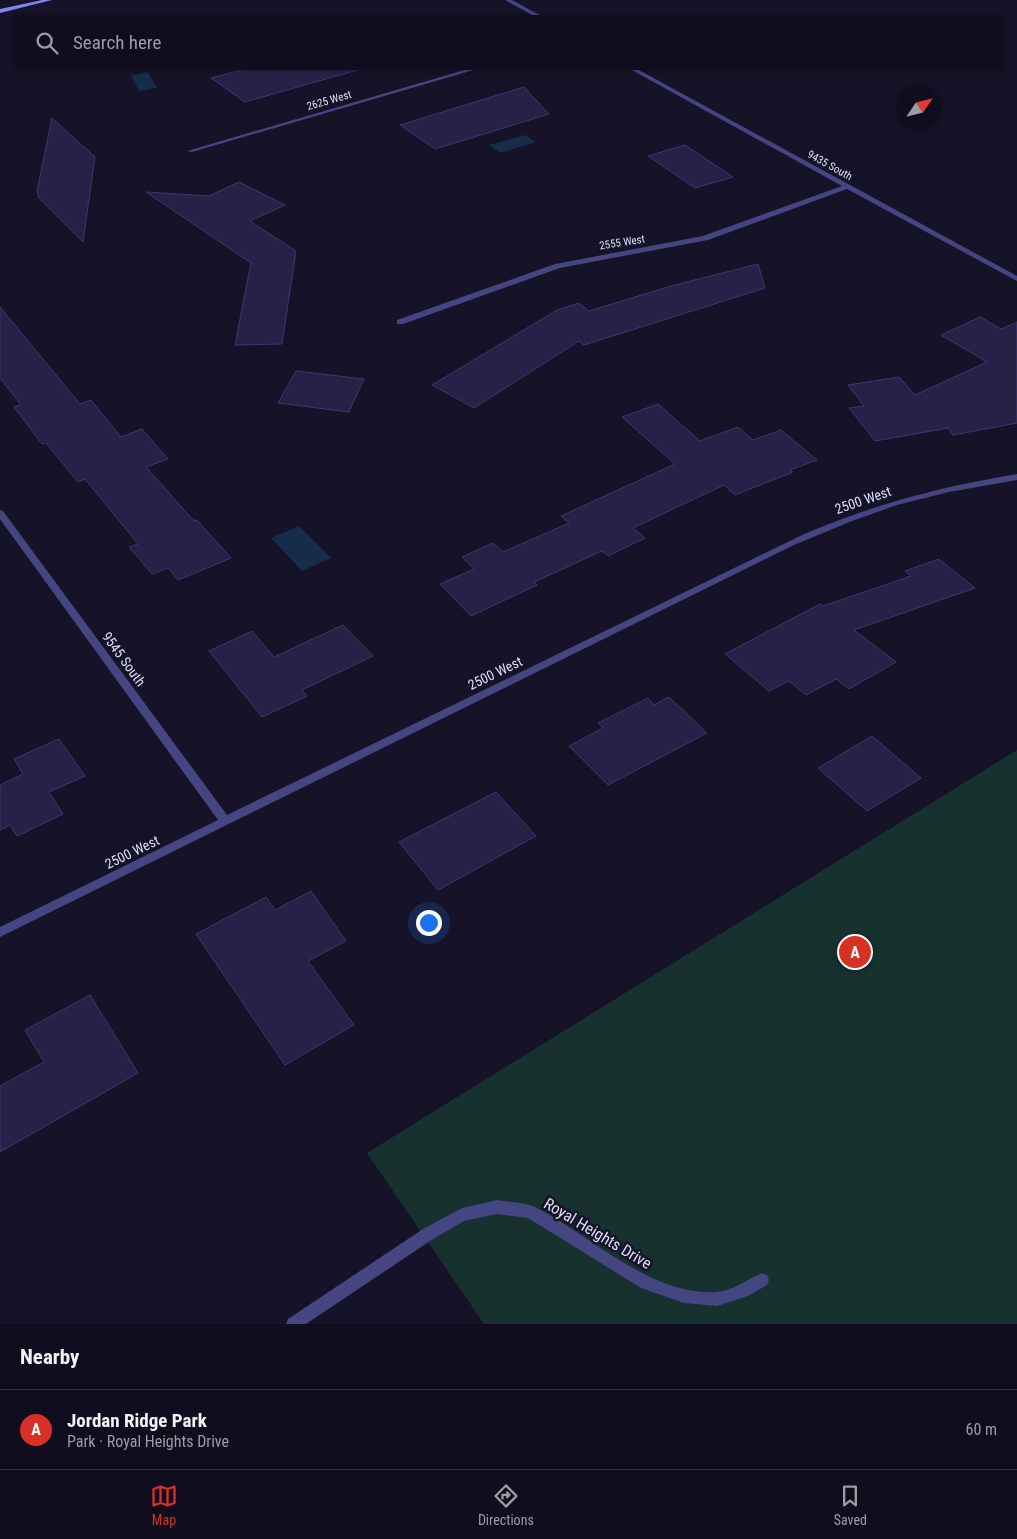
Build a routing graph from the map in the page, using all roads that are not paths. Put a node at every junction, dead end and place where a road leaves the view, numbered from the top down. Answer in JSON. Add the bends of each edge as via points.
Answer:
{"nodes":[{"id":1,"x":49,"y":0,"type":"edge"},
{"id":2,"x":508,"y":0,"type":"edge"},
{"id":3,"x":0,"y":11,"type":"edge"},
{"id":4,"x":536,"y":15,"type":"edge"},
{"id":5,"x":470,"y":70,"type":"edge"},
{"id":6,"x":635,"y":70,"type":"edge"},
{"id":7,"x":190,"y":150,"type":"dead end"},
{"id":8,"x":848,"y":186,"type":"junction"},
{"id":9,"x":1017,"y":279,"type":"edge"},
{"id":10,"x":400,"y":322,"type":"dead end"},
{"id":11,"x":1017,"y":477,"type":"edge"},
{"id":12,"x":0,"y":513,"type":"edge"},
{"id":13,"x":226,"y":822,"type":"junction"},
{"id":14,"x":0,"y":932,"type":"edge"},
{"id":15,"x":762,"y":1280,"type":"dead end"},
{"id":16,"x":293,"y":1324,"type":"edge"}],
"edges":[{"from":1,"to":3,"type":"main road"},
{"from":2,"to":4,"type":"street"},
{"from":5,"to":7,"type":"street","name":"2625 West"},
{"from":6,"to":8,"type":"street","name":"9435 South"},
{"from":8,"to":9,"type":"street","name":"9435 South"},
{"from":8,"to":10,"type":"street","name":"2555 West","via":[[705,238],[558,266]]},
{"from":11,"to":13,"type":"street","name":"2500 West","via":[[909,499],[851,517],[791,543]]},
{"from":12,"to":13,"type":"street","name":"9545 South"},
{"from":13,"to":14,"type":"street","name":"2500 West"},
{"from":15,"to":16,"type":"street","name":"Royal Heights Drive","via":[[743,1291],[717,1299],[684,1296],[646,1283],[530,1212],[497,1207],[462,1215],[428,1234]]}]}
